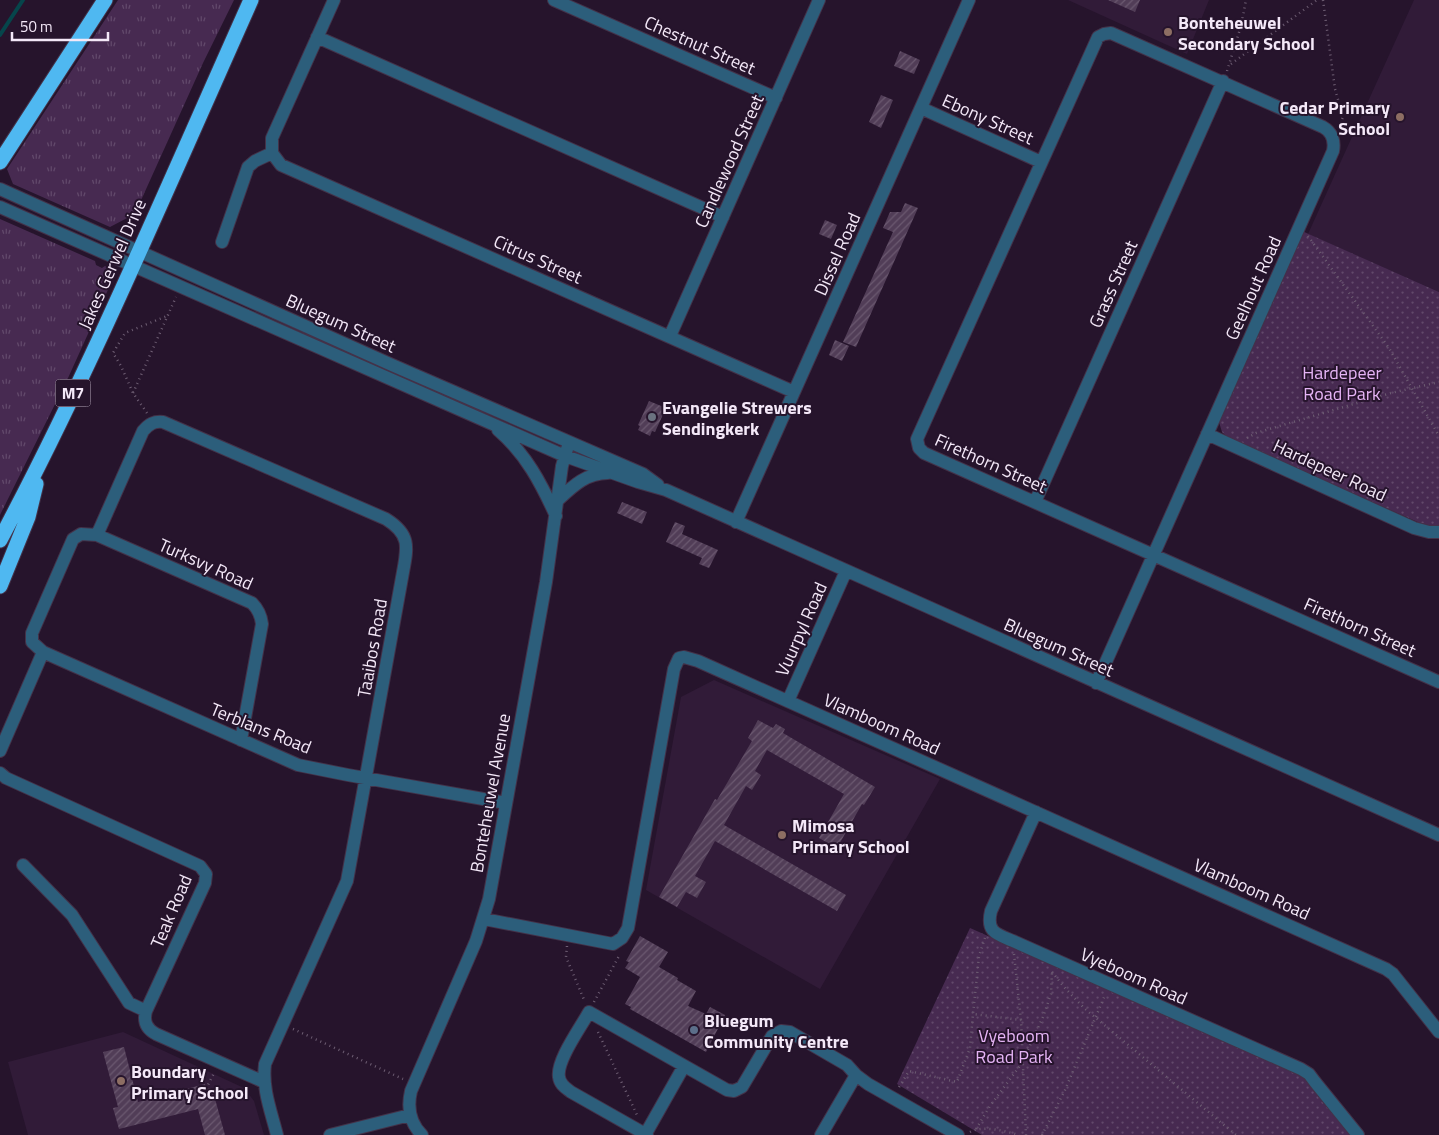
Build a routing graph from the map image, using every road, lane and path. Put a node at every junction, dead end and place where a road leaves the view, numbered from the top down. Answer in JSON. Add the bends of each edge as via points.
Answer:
{"nodes":[{"id":1,"x":105,"y":0,"type":"edge"},
{"id":2,"x":251,"y":0,"type":"edge"},
{"id":3,"x":334,"y":0,"type":"edge"},
{"id":4,"x":554,"y":0,"type":"edge"},
{"id":5,"x":820,"y":0,"type":"edge"},
{"id":6,"x":969,"y":0,"type":"edge"},
{"id":7,"x":1246,"y":0,"type":"edge"},
{"id":8,"x":1317,"y":0,"type":"edge"},
{"id":9,"x":1323,"y":0,"type":"edge"},
{"id":10,"x":317,"y":37,"type":"junction"},
{"id":11,"x":1230,"y":64,"type":"junction"},
{"id":12,"x":1222,"y":81,"type":"junction"},
{"id":13,"x":776,"y":98,"type":"junction"},
{"id":14,"x":921,"y":108,"type":"junction"},
{"id":15,"x":1333,"y":137,"type":"junction"},
{"id":16,"x":272,"y":153,"type":"junction"},
{"id":17,"x":0,"y":162,"type":"edge"},
{"id":18,"x":1041,"y":162,"type":"junction"},
{"id":19,"x":0,"y":189,"type":"edge"},
{"id":20,"x":0,"y":207,"type":"edge"},
{"id":21,"x":723,"y":217,"type":"junction"},
{"id":22,"x":1299,"y":228,"type":"junction"},
{"id":23,"x":222,"y":242,"type":"dead end"},
{"id":24,"x":139,"y":250,"type":"junction"},
{"id":25,"x":132,"y":265,"type":"junction"},
{"id":26,"x":176,"y":297,"type":"dead end"},
{"id":27,"x":167,"y":316,"type":"junction"},
{"id":28,"x":670,"y":336,"type":"junction"},
{"id":29,"x":1439,"y":382,"type":"edge"},
{"id":30,"x":1412,"y":388,"type":"junction"},
{"id":31,"x":794,"y":392,"type":"junction"},
{"id":32,"x":132,"y":393,"type":"junction"},
{"id":33,"x":488,"y":422,"type":"junction"},
{"id":34,"x":153,"y":423,"type":"junction"},
{"id":35,"x":1207,"y":434,"type":"junction"},
{"id":36,"x":1439,"y":436,"type":"edge"},
{"id":37,"x":570,"y":442,"type":"junction"},
{"id":38,"x":1232,"y":445,"type":"junction"},
{"id":39,"x":565,"y":456,"type":"junction"},
{"id":40,"x":41,"y":458,"type":"junction"},
{"id":41,"x":616,"y":474,"type":"junction"},
{"id":42,"x":666,"y":490,"type":"junction"},
{"id":43,"x":558,"y":500,"type":"junction"},
{"id":44,"x":1035,"y":502,"type":"junction"},
{"id":45,"x":556,"y":516,"type":"junction"},
{"id":46,"x":736,"y":522,"type":"junction"},
{"id":47,"x":1439,"y":532,"type":"edge"},
{"id":48,"x":97,"y":535,"type":"junction"},
{"id":49,"x":0,"y":540,"type":"edge"},
{"id":50,"x":1154,"y":554,"type":"junction"},
{"id":51,"x":846,"y":571,"type":"junction"},
{"id":52,"x":0,"y":586,"type":"edge"},
{"id":53,"x":43,"y":652,"type":"junction"},
{"id":54,"x":1439,"y":682,"type":"edge"},
{"id":55,"x":1096,"y":683,"type":"junction"},
{"id":56,"x":788,"y":701,"type":"junction"},
{"id":57,"x":240,"y":740,"type":"junction"},
{"id":58,"x":0,"y":751,"type":"edge"},
{"id":59,"x":0,"y":773,"type":"edge"},
{"id":60,"x":366,"y":779,"type":"junction"},
{"id":61,"x":506,"y":803,"type":"junction"},
{"id":62,"x":1036,"y":812,"type":"junction"},
{"id":63,"x":1439,"y":835,"type":"edge"},
{"id":64,"x":24,"y":865,"type":"dead end"},
{"id":65,"x":484,"y":919,"type":"junction"},
{"id":66,"x":1013,"y":941,"type":"junction"},
{"id":67,"x":567,"y":942,"type":"dead end"},
{"id":68,"x":613,"y":944,"type":"junction"},
{"id":69,"x":979,"y":956,"type":"dead end"},
{"id":70,"x":1046,"y":956,"type":"junction"},
{"id":71,"x":1052,"y":971,"type":"junction"},
{"id":72,"x":1110,"y":984,"type":"junction"},
{"id":73,"x":146,"y":1011,"type":"junction"},
{"id":74,"x":589,"y":1012,"type":"junction"},
{"id":75,"x":973,"y":1014,"type":"junction"},
{"id":76,"x":1096,"y":1019,"type":"junction"},
{"id":77,"x":1021,"y":1020,"type":"junction"},
{"id":78,"x":283,"y":1025,"type":"junction"},
{"id":79,"x":1439,"y":1032,"type":"edge"},
{"id":80,"x":219,"y":1062,"type":"junction"},
{"id":81,"x":1022,"y":1063,"type":"junction"},
{"id":82,"x":684,"y":1066,"type":"junction"},
{"id":83,"x":856,"y":1075,"type":"junction"},
{"id":84,"x":403,"y":1079,"type":"dead end"},
{"id":85,"x":264,"y":1082,"type":"junction"},
{"id":86,"x":206,"y":1090,"type":"dead end"},
{"id":87,"x":893,"y":1098,"type":"junction"},
{"id":88,"x":410,"y":1115,"type":"junction"},
{"id":89,"x":976,"y":1129,"type":"junction"},
{"id":90,"x":278,"y":1135,"type":"edge"},
{"id":91,"x":330,"y":1135,"type":"edge"},
{"id":92,"x":422,"y":1135,"type":"edge"},
{"id":93,"x":646,"y":1135,"type":"edge"},
{"id":94,"x":821,"y":1135,"type":"edge"},
{"id":95,"x":958,"y":1135,"type":"edge"},
{"id":96,"x":966,"y":1135,"type":"edge"},
{"id":97,"x":1019,"y":1135,"type":"edge"},
{"id":98,"x":1026,"y":1135,"type":"edge"},
{"id":99,"x":1042,"y":1135,"type":"edge"},
{"id":100,"x":1236,"y":1135,"type":"edge"},
{"id":101,"x":1358,"y":1135,"type":"edge"}],
"edges":[{"from":1,"to":17,"type":"highway"},
{"from":2,"to":24,"type":"highway","name":"Jakes Gerwel Drive","number":"M7"},
{"from":3,"to":10,"type":"street"},
{"from":4,"to":13,"type":"street","name":"Chestnut Street"},
{"from":5,"to":13,"type":"street","name":"Candlewood Street"},
{"from":6,"to":14,"type":"street","name":"Dissel Road"},
{"from":7,"to":11,"type":"path"},
{"from":8,"to":11,"type":"path"},
{"from":9,"to":15,"type":"path","via":[[1335,89],[1343,117]]},
{"from":10,"to":16,"type":"street","via":[[272,138]]},
{"from":10,"to":21,"type":"street"},
{"from":11,"to":12,"type":"path"},
{"from":12,"to":15,"type":"street","via":[[1323,126]]},
{"from":12,"to":18,"type":"street","name":"Firethorn Street","via":[[1111,33],[1104,34],[1098,37]]},
{"from":12,"to":44,"type":"street","name":"Grass Street"},
{"from":13,"to":21,"type":"street","name":"Candlewood Street"},
{"from":14,"to":18,"type":"street","name":"Ebony Street"},
{"from":14,"to":31,"type":"street","name":"Dissel Road"},
{"from":15,"to":22,"type":"street","name":"Geelhout Road","via":[[1333,151]]},
{"from":16,"to":23,"type":"street","via":[[248,167]]},
{"from":16,"to":28,"type":"street","name":"Citrus Street","via":[[281,165]]},
{"from":18,"to":44,"type":"street","name":"Firethorn Street","via":[[917,439],[924,453]]},
{"from":19,"to":24,"type":"street","name":"Bluegum Street"},
{"from":20,"to":25,"type":"street","name":"Bluegum Street"},
{"from":21,"to":28,"type":"street","name":"Candlewood Street"},
{"from":22,"to":30,"type":"path","via":[[1389,348]]},
{"from":22,"to":35,"type":"street","name":"Geelhout Road"},
{"from":24,"to":25,"type":"highway","name":"Jakes Gerwel Drive","number":"M7"},
{"from":24,"to":37,"type":"street","name":"Bluegum Street"},
{"from":25,"to":33,"type":"street","name":"Bluegum Street"},
{"from":25,"to":40,"type":"highway","name":"Jakes Gerwel Drive","number":"M7"},
{"from":26,"to":27,"type":"path"},
{"from":27,"to":32,"type":"path"},
{"from":27,"to":32,"type":"path","via":[[125,333],[113,353]]},
{"from":28,"to":31,"type":"street","name":"Citrus Street"},
{"from":29,"to":30,"type":"path"},
{"from":30,"to":36,"type":"path"},
{"from":30,"to":38,"type":"path","via":[[1256,433]]},
{"from":31,"to":46,"type":"street","name":"Dissel Road"},
{"from":32,"to":34,"type":"path"},
{"from":33,"to":39,"type":"street","name":"Bluegum Street"},
{"from":33,"to":45,"type":"street","via":[[524,456]]},
{"from":34,"to":48,"type":"street","via":[[143,431]]},
{"from":34,"to":60,"type":"street","name":"Taaibos Road","via":[[164,422],[386,519],[403,534],[407,552]]},
{"from":35,"to":38,"type":"street","name":"Hardepeer Road"},
{"from":35,"to":50,"type":"street","name":"Geelhout Road"},
{"from":37,"to":39,"type":"street","name":"Bonteheuwel Avenue"},
{"from":37,"to":42,"type":"street","name":"Bluegum Street","via":[[643,474]]},
{"from":38,"to":47,"type":"street","name":"Hardepeer Road","via":[[1414,528]]},
{"from":39,"to":41,"type":"street","name":"Bluegum Street"},
{"from":39,"to":43,"type":"street","name":"Bonteheuwel Avenue"},
{"from":40,"to":49,"type":"highway","name":"Jakes Gerwel Drive","number":"M7"},
{"from":40,"to":52,"type":"highway","via":[[28,517]]},
{"from":41,"to":42,"type":"street","name":"Bluegum Street"},
{"from":41,"to":43,"type":"street","via":[[589,476]]},
{"from":42,"to":46,"type":"street","name":"Bluegum Street"},
{"from":43,"to":45,"type":"street","name":"Bonteheuwel Avenue"},
{"from":44,"to":50,"type":"street","name":"Firethorn Street"},
{"from":45,"to":61,"type":"street","name":"Bonteheuwel Avenue"},
{"from":46,"to":51,"type":"street","name":"Bluegum Street"},
{"from":48,"to":53,"type":"street","via":[[76,535],[70,546],[32,633],[32,642]]},
{"from":48,"to":57,"type":"street","name":"Turksvy Road","via":[[256,607],[262,624]]},
{"from":50,"to":54,"type":"street","name":"Firethorn Street"},
{"from":50,"to":55,"type":"street","name":"Geelhout Road"},
{"from":51,"to":55,"type":"street","name":"Bluegum Street"},
{"from":51,"to":56,"type":"street","name":"Vuurpyl Road"},
{"from":53,"to":57,"type":"street","name":"Terblans Road"},
{"from":53,"to":58,"type":"street"},
{"from":55,"to":63,"type":"street","name":"Bluegum Street"},
{"from":56,"to":62,"type":"street","name":"Vlamboom Road"},
{"from":56,"to":68,"type":"street","name":"Vlamboom Road","via":[[698,661],[679,658],[674,669],[628,928]]},
{"from":57,"to":60,"type":"street","name":"Terblans Road","via":[[298,765]]},
{"from":59,"to":73,"type":"street","name":"Teak Road","via":[[196,863],[204,870],[205,883]]},
{"from":60,"to":61,"type":"street","name":"Terblans Road"},
{"from":60,"to":78,"type":"street","name":"Taaibos Road","via":[[344,890]]},
{"from":61,"to":65,"type":"street","name":"Bonteheuwel Avenue"},
{"from":62,"to":66,"type":"street","name":"Vyeboom Road","via":[[991,911],[991,930]]},
{"from":62,"to":79,"type":"street","name":"Vlamboom Road","via":[[1386,969]]},
{"from":64,"to":73,"type":"street","via":[[72,915],[129,1003]]},
{"from":65,"to":68,"type":"street"},
{"from":65,"to":88,"type":"street","name":"Bonteheuwel Avenue","via":[[412,1086]]},
{"from":66,"to":70,"type":"street","name":"Vyeboom Road"},
{"from":66,"to":77,"type":"path"},
{"from":67,"to":74,"type":"path","via":[[566,957]]},
{"from":68,"to":74,"type":"path","via":[[619,956]]},
{"from":69,"to":75,"type":"path"},
{"from":70,"to":71,"type":"path","via":[[1046,963]]},
{"from":70,"to":72,"type":"street","name":"Vyeboom Road"},
{"from":71,"to":76,"type":"path"},
{"from":71,"to":81,"type":"path","via":[[1051,994]]},
{"from":72,"to":76,"type":"path"},
{"from":72,"to":101,"type":"street","name":"Vyeboom Road","via":[[1301,1069]]},
{"from":73,"to":80,"type":"street","via":[[145,1022],[151,1031]]},
{"from":74,"to":82,"type":"street"},
{"from":74,"to":93,"type":"path"},
{"from":74,"to":93,"type":"street","via":[[561,1063],[559,1079],[571,1092]]},
{"from":75,"to":77,"type":"path"},
{"from":75,"to":87,"type":"path","via":[[970,1048],[957,1082],[909,1071]]},
{"from":76,"to":99,"type":"path"},
{"from":76,"to":100,"type":"path"},
{"from":77,"to":81,"type":"path"},
{"from":78,"to":84,"type":"path"},
{"from":78,"to":85,"type":"street","name":"Taaibos Road","via":[[265,1064]]},
{"from":80,"to":85,"type":"street"},
{"from":80,"to":86,"type":"path"},
{"from":81,"to":89,"type":"path"},
{"from":81,"to":98,"type":"path"},
{"from":82,"to":83,"type":"street","via":[[723,1089],[738,1089],[772,1036],[785,1031],[847,1065]]},
{"from":82,"to":93,"type":"street"},
{"from":83,"to":87,"type":"street"},
{"from":83,"to":94,"type":"street"},
{"from":85,"to":90,"type":"street","name":"Taaibos Road"},
{"from":87,"to":95,"type":"street"},
{"from":88,"to":91,"type":"street"},
{"from":88,"to":92,"type":"street"},
{"from":89,"to":96,"type":"path"},
{"from":89,"to":97,"type":"path"}]}
